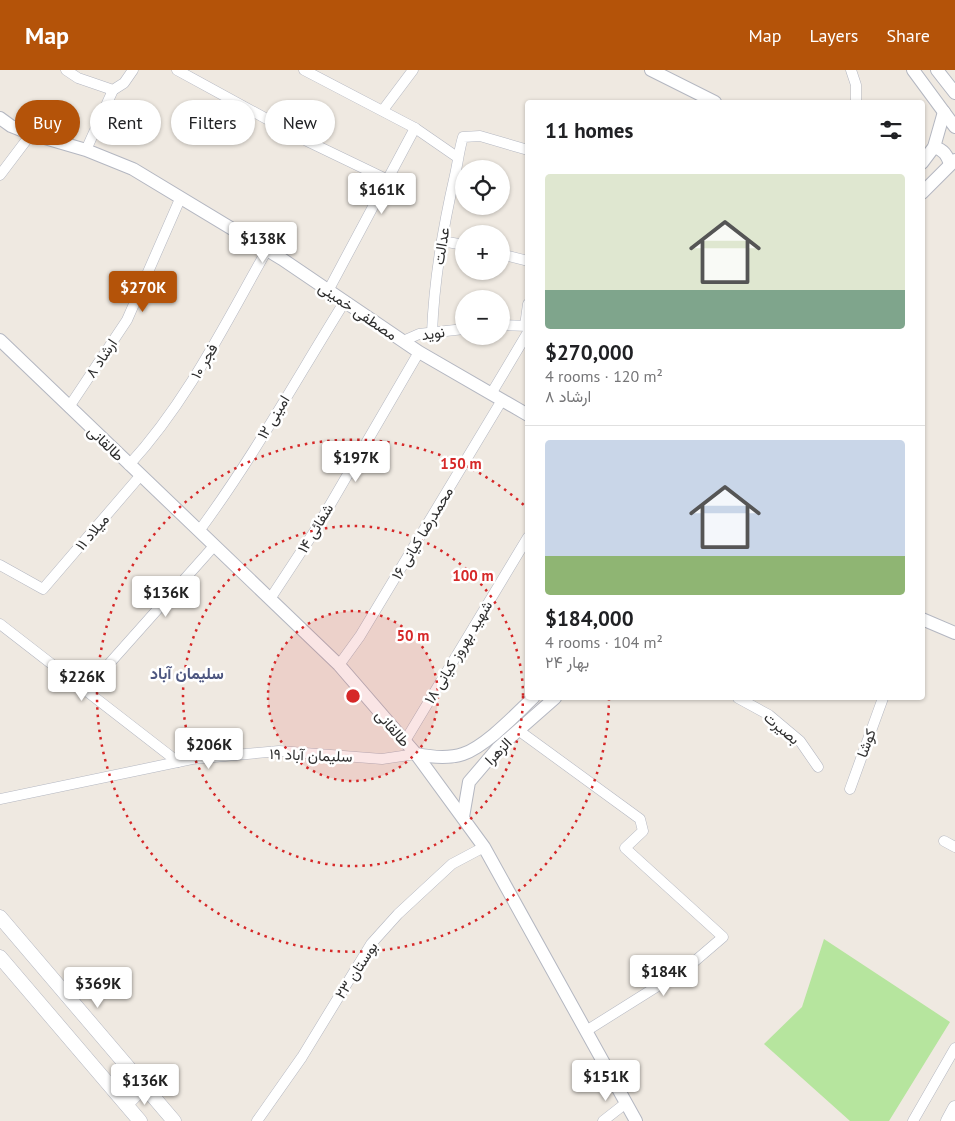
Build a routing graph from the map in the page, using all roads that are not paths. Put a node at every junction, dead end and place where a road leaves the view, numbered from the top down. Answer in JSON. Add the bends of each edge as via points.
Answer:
{"nodes":[{"id":1,"x":66,"y":70,"type":"edge"},
{"id":2,"x":133,"y":70,"type":"edge"},
{"id":3,"x":177,"y":70,"type":"edge"},
{"id":4,"x":304,"y":70,"type":"edge"},
{"id":5,"x":413,"y":70,"type":"edge"},
{"id":6,"x":652,"y":70,"type":"edge"},
{"id":7,"x":851,"y":70,"type":"edge"},
{"id":8,"x":912,"y":70,"type":"edge"},
{"id":9,"x":937,"y":70,"type":"edge"},
{"id":10,"x":113,"y":90,"type":"junction"},
{"id":11,"x":955,"y":93,"type":"edge"},
{"id":12,"x":711,"y":100,"type":"edge"},
{"id":13,"x":856,"y":100,"type":"edge"},
{"id":14,"x":383,"y":110,"type":"junction"},
{"id":15,"x":944,"y":112,"type":"junction"},
{"id":16,"x":0,"y":118,"type":"edge"},
{"id":17,"x":955,"y":127,"type":"edge"},
{"id":18,"x":15,"y":128,"type":"edge"},
{"id":19,"x":415,"y":128,"type":"junction"},
{"id":20,"x":23,"y":145,"type":"edge"},
{"id":21,"x":69,"y":145,"type":"edge"},
{"id":22,"x":934,"y":147,"type":"junction"},
{"id":23,"x":525,"y":149,"type":"edge"},
{"id":24,"x":86,"y":150,"type":"junction"},
{"id":25,"x":457,"y":157,"type":"junction"},
{"id":26,"x":925,"y":159,"type":"edge"},
{"id":27,"x":953,"y":162,"type":"edge"},
{"id":28,"x":0,"y":175,"type":"edge"},
{"id":29,"x":386,"y":179,"type":"junction"},
{"id":30,"x":925,"y":190,"type":"edge"},
{"id":31,"x":180,"y":199,"type":"junction"},
{"id":32,"x":442,"y":241,"type":"junction"},
{"id":33,"x":455,"y":243,"type":"edge"},
{"id":34,"x":267,"y":250,"type":"junction"},
{"id":35,"x":510,"y":256,"type":"edge"},
{"id":36,"x":525,"y":260,"type":"edge"},
{"id":37,"x":328,"y":291,"type":"junction"},
{"id":38,"x":345,"y":301,"type":"junction"},
{"id":39,"x":510,"y":326,"type":"edge"},
{"id":40,"x":525,"y":328,"type":"edge"},
{"id":41,"x":455,"y":330,"type":"edge"},
{"id":42,"x":432,"y":333,"type":"junction"},
{"id":43,"x":525,"y":333,"type":"edge"},
{"id":44,"x":0,"y":340,"type":"edge"},
{"id":45,"x":403,"y":341,"type":"junction"},
{"id":46,"x":419,"y":352,"type":"junction"},
{"id":47,"x":497,"y":397,"type":"junction"},
{"id":48,"x":70,"y":407,"type":"junction"},
{"id":49,"x":525,"y":413,"type":"edge"},
{"id":50,"x":129,"y":465,"type":"junction"},
{"id":51,"x":140,"y":476,"type":"junction"},
{"id":52,"x":199,"y":531,"type":"junction"},
{"id":53,"x":525,"y":542,"type":"edge"},
{"id":54,"x":214,"y":546,"type":"junction"},
{"id":55,"x":0,"y":565,"type":"edge"},
{"id":56,"x":270,"y":599,"type":"junction"},
{"id":57,"x":925,"y":620,"type":"edge"},
{"id":58,"x":0,"y":624,"type":"edge"},
{"id":59,"x":955,"y":633,"type":"edge"},
{"id":60,"x":339,"y":665,"type":"junction"},
{"id":61,"x":100,"y":674,"type":"dead end"},
{"id":62,"x":532,"y":700,"type":"edge"},
{"id":63,"x":553,"y":700,"type":"edge"},
{"id":64,"x":742,"y":700,"type":"edge"},
{"id":65,"x":882,"y":700,"type":"edge"},
{"id":66,"x":518,"y":730,"type":"junction"},
{"id":67,"x":405,"y":741,"type":"junction"},
{"id":68,"x":476,"y":747,"type":"junction"},
{"id":69,"x":416,"y":754,"type":"junction"},
{"id":70,"x":178,"y":762,"type":"junction"},
{"id":71,"x":486,"y":763,"type":"junction"},
{"id":72,"x":818,"y":767,"type":"dead end"},
{"id":73,"x":850,"y":789,"type":"dead end"},
{"id":74,"x":0,"y":799,"type":"edge"},
{"id":75,"x":462,"y":817,"type":"junction"},
{"id":76,"x":944,"y":841,"type":"dead end"},
{"id":77,"x":484,"y":847,"type":"junction"},
{"id":78,"x":955,"y":847,"type":"edge"},
{"id":79,"x":0,"y":917,"type":"edge"},
{"id":80,"x":0,"y":957,"type":"edge"},
{"id":81,"x":586,"y":1031,"type":"junction"},
{"id":82,"x":955,"y":1048,"type":"edge"},
{"id":83,"x":144,"y":1086,"type":"junction"},
{"id":84,"x":626,"y":1103,"type":"junction"},
{"id":85,"x":126,"y":1104,"type":"junction"},
{"id":86,"x":955,"y":1108,"type":"edge"},
{"id":87,"x":140,"y":1121,"type":"edge"},
{"id":88,"x":174,"y":1121,"type":"edge"},
{"id":89,"x":257,"y":1121,"type":"edge"},
{"id":90,"x":603,"y":1121,"type":"edge"},
{"id":91,"x":636,"y":1121,"type":"edge"},
{"id":92,"x":913,"y":1121,"type":"edge"},
{"id":93,"x":948,"y":1121,"type":"edge"}],
"edges":[{"from":1,"to":10,"type":"street","via":[[78,78]]},
{"from":2,"to":10,"type":"street","via":[[124,83]]},
{"from":3,"to":29,"type":"street"},
{"from":4,"to":14,"type":"street"},
{"from":5,"to":14,"type":"street"},
{"from":6,"to":12,"type":"street"},
{"from":7,"to":13,"type":"street"},
{"from":8,"to":15,"type":"street"},
{"from":9,"to":11,"type":"street"},
{"from":10,"to":24,"type":"street"},
{"from":14,"to":19,"type":"street"},
{"from":15,"to":17,"type":"street"},
{"from":15,"to":22,"type":"street"},
{"from":16,"to":18,"type":"street","name":"مصطفی خمینی"},
{"from":19,"to":25,"type":"street"},
{"from":19,"to":29,"type":"street"},
{"from":20,"to":28,"type":"street"},
{"from":21,"to":24,"type":"street","name":"مصطفی خمینی"},
{"from":22,"to":26,"type":"street"},
{"from":22,"to":27,"type":"street","via":[[942,150]]},
{"from":23,"to":25,"type":"street","name":"عدالت","via":[[480,136],[463,137]]},
{"from":24,"to":31,"type":"street","name":"مصطفی خمینی","via":[[133,169]]},
{"from":25,"to":32,"type":"street","name":"عدالت"},
{"from":27,"to":30,"type":"street"},
{"from":29,"to":37,"type":"street"},
{"from":31,"to":34,"type":"street","name":"مصطفی خمینی"},
{"from":31,"to":48,"type":"street","name":"ارشاد ۸","via":[[127,320]]},
{"from":32,"to":33,"type":"street"},
{"from":32,"to":42,"type":"street","name":"عدالت","via":[[433,296]]},
{"from":34,"to":37,"type":"street","name":"مصطفی خمینی"},
{"from":34,"to":50,"type":"street","name":"فجر ۱۰","via":[[187,390],[153,439]]},
{"from":35,"to":36,"type":"street"},
{"from":37,"to":38,"type":"street","name":"مصطفی خمینی"},
{"from":38,"to":45,"type":"street","name":"مصطفی خمینی"},
{"from":38,"to":52,"type":"street","name":"امینی ۱۲","via":[[236,481]]},
{"from":39,"to":40,"type":"street"},
{"from":41,"to":42,"type":"street","name":"نوید"},
{"from":42,"to":45,"type":"street","name":"نوید"},
{"from":43,"to":47,"type":"street","name":"محمدرضا کیانی ۱۶"},
{"from":44,"to":48,"type":"street","name":"طالقانی"},
{"from":45,"to":46,"type":"street","name":"مصطفی خمینی"},
{"from":46,"to":47,"type":"street","name":"مصطفی خمینی"},
{"from":46,"to":56,"type":"street","name":"شفائی ۱۴","via":[[316,529]]},
{"from":47,"to":49,"type":"street","name":"مصطفی خمینی"},
{"from":47,"to":60,"type":"street","name":"محمدرضا کیانی ۱۶","via":[[360,636]]},
{"from":48,"to":50,"type":"street","name":"طالقانی"},
{"from":50,"to":51,"type":"street","name":"طالقانی"},
{"from":51,"to":52,"type":"street","name":"طالقانی"},
{"from":51,"to":55,"type":"street","name":"میلاد ۱۱","via":[[42,589]]},
{"from":52,"to":54,"type":"street","name":"طالقانی"},
{"from":53,"to":67,"type":"street","name":"شهید بهروز کیانی ۱۸"},
{"from":54,"to":56,"type":"street","name":"طالقانی"},
{"from":54,"to":61,"type":"street"},
{"from":56,"to":60,"type":"street","name":"طالقانی"},
{"from":57,"to":59,"type":"street"},
{"from":58,"to":70,"type":"street"},
{"from":60,"to":67,"type":"street","name":"طالقانی"},
{"from":62,"to":68,"type":"street","name":"الزهرا"},
{"from":63,"to":66,"type":"street","name":"الزهرا"},
{"from":64,"to":72,"type":"street","name":"بصیرت","via":[[768,715],[800,741]]},
{"from":65,"to":73,"type":"street","name":"کوشا"},
{"from":66,"to":71,"type":"street","name":"الزهرا"},
{"from":66,"to":81,"type":"street","via":[[640,819],[643,830],[625,848],[723,937],[688,967]]},
{"from":67,"to":69,"type":"street","name":"طالقانی"},
{"from":68,"to":69,"type":"street","name":"الزهرا","via":[[462,754],[434,757]]},
{"from":68,"to":71,"type":"street","via":[[475,758]]},
{"from":69,"to":70,"type":"street","name":"سلیمان آباد ۱۹","via":[[382,759],[279,751]]},
{"from":69,"to":75,"type":"street","name":"طالقانی"},
{"from":70,"to":74,"type":"street","name":"سلیمان آباد ۱۹"},
{"from":71,"to":75,"type":"street","name":"الزهرا","via":[[469,782]]},
{"from":75,"to":77,"type":"street","name":"طالقانی"},
{"from":76,"to":78,"type":"street"},
{"from":77,"to":81,"type":"street","name":"طالقانی"},
{"from":77,"to":89,"type":"street","name":"بوستان ۲۳","via":[[452,864],[398,914],[372,944],[302,1057]]},
{"from":79,"to":83,"type":"main road"},
{"from":80,"to":85,"type":"main road"},
{"from":81,"to":84,"type":"street","name":"طالقانی"},
{"from":82,"to":92,"type":"street"},
{"from":83,"to":85,"type":"main road"},
{"from":83,"to":88,"type":"main road"},
{"from":84,"to":90,"type":"street"},
{"from":84,"to":91,"type":"street","name":"طالقانی"},
{"from":85,"to":87,"type":"main road"},
{"from":86,"to":93,"type":"main road"}]}
